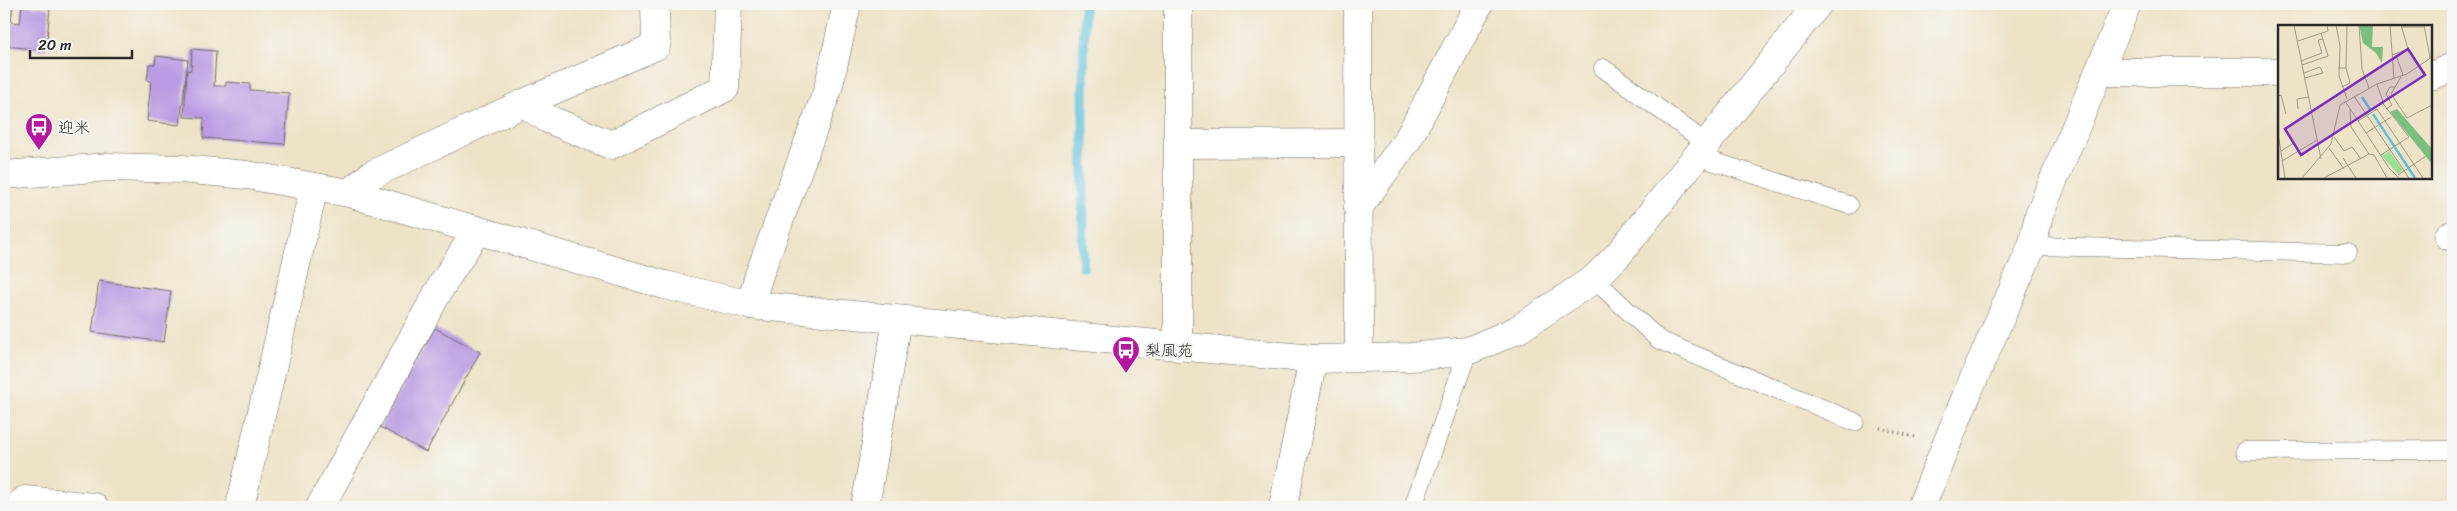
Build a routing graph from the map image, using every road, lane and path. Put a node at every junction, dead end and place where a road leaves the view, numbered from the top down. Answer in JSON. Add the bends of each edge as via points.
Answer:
{"nodes":[{"id":1,"x":656,"y":4,"type":"edge"},
{"id":2,"x":728,"y":4,"type":"edge"},
{"id":3,"x":846,"y":4,"type":"edge"},
{"id":4,"x":1178,"y":4,"type":"edge"},
{"id":5,"x":1358,"y":4,"type":"edge"},
{"id":6,"x":1479,"y":4,"type":"edge"},
{"id":7,"x":1818,"y":4,"type":"edge"},
{"id":8,"x":2127,"y":4,"type":"edge"},
{"id":9,"x":2453,"y":67,"type":"edge"},
{"id":10,"x":1603,"y":68,"type":"dead end"},
{"id":11,"x":2099,"y":72,"type":"junction"},
{"id":12,"x":2278,"y":72,"type":"edge"},
{"id":13,"x":2432,"y":76,"type":"edge"},
{"id":14,"x":524,"y":103,"type":"junction"},
{"id":15,"x":1359,"y":143,"type":"junction"},
{"id":16,"x":1179,"y":144,"type":"junction"},
{"id":17,"x":1701,"y":150,"type":"junction"},
{"id":18,"x":4,"y":175,"type":"edge"},
{"id":19,"x":314,"y":187,"type":"junction"},
{"id":20,"x":349,"y":193,"type":"junction"},
{"id":21,"x":1849,"y":205,"type":"dead end"},
{"id":22,"x":1358,"y":208,"type":"junction"},
{"id":23,"x":477,"y":230,"type":"junction"},
{"id":24,"x":2032,"y":246,"type":"junction"},
{"id":25,"x":2348,"y":252,"type":"dead end"},
{"id":26,"x":1594,"y":279,"type":"junction"},
{"id":27,"x":750,"y":305,"type":"junction"},
{"id":28,"x":897,"y":320,"type":"junction"},
{"id":29,"x":1178,"y":347,"type":"junction"},
{"id":30,"x":1468,"y":351,"type":"junction"},
{"id":31,"x":1358,"y":357,"type":"junction"},
{"id":32,"x":1313,"y":359,"type":"junction"},
{"id":33,"x":1855,"y":422,"type":"joint"},
{"id":34,"x":1947,"y":445,"type":"junction"},
{"id":35,"x":2453,"y":450,"type":"edge"},
{"id":36,"x":2244,"y":451,"type":"dead end"},
{"id":37,"x":17,"y":507,"type":"edge"},
{"id":38,"x":94,"y":507,"type":"edge"},
{"id":39,"x":240,"y":507,"type":"edge"},
{"id":40,"x":320,"y":507,"type":"edge"},
{"id":41,"x":865,"y":507,"type":"edge"},
{"id":42,"x":1283,"y":507,"type":"edge"},
{"id":43,"x":1413,"y":507,"type":"edge"},
{"id":44,"x":1921,"y":507,"type":"edge"}],
"edges":[{"from":1,"to":14,"type":"street","via":[[656,46]]},
{"from":2,"to":14,"type":"street","via":[[725,88],[611,144],[548,119]]},
{"from":3,"to":27,"type":"street","via":[[828,89]]},
{"from":4,"to":16,"type":"street"},
{"from":5,"to":15,"type":"street"},
{"from":6,"to":22,"type":"street","via":[[1408,139]]},
{"from":7,"to":17,"type":"street"},
{"from":8,"to":11,"type":"street"},
{"from":9,"to":13,"type":"street"},
{"from":10,"to":17,"type":"lane"},
{"from":11,"to":12,"type":"street"},
{"from":11,"to":24,"type":"street","via":[[2040,215]]},
{"from":14,"to":20,"type":"street","via":[[371,175]]},
{"from":15,"to":16,"type":"street"},
{"from":15,"to":22,"type":"street"},
{"from":16,"to":29,"type":"street"},
{"from":17,"to":21,"type":"lane"},
{"from":17,"to":26,"type":"street","via":[[1618,255]]},
{"from":18,"to":19,"type":"street","via":[[109,167],[172,169],[247,175]]},
{"from":19,"to":20,"type":"street"},
{"from":19,"to":39,"type":"street"},
{"from":20,"to":23,"type":"street"},
{"from":22,"to":31,"type":"street"},
{"from":23,"to":27,"type":"street","via":[[665,285]]},
{"from":23,"to":40,"type":"street","via":[[442,285]]},
{"from":24,"to":25,"type":"lane"},
{"from":24,"to":34,"type":"street"},
{"from":26,"to":30,"type":"street","via":[[1517,330]]},
{"from":26,"to":33,"type":"lane","via":[[1659,340]]},
{"from":27,"to":28,"type":"street"},
{"from":28,"to":29,"type":"street"},
{"from":28,"to":41,"type":"street"},
{"from":29,"to":32,"type":"street"},
{"from":30,"to":31,"type":"street","via":[[1411,357]]},
{"from":30,"to":43,"type":"lane"},
{"from":31,"to":32,"type":"street"},
{"from":32,"to":42,"type":"street"},
{"from":33,"to":34,"type":"path"},
{"from":34,"to":44,"type":"street"},
{"from":35,"to":36,"type":"lane"},
{"from":37,"to":38,"type":"street","via":[[25,500]]}]}
